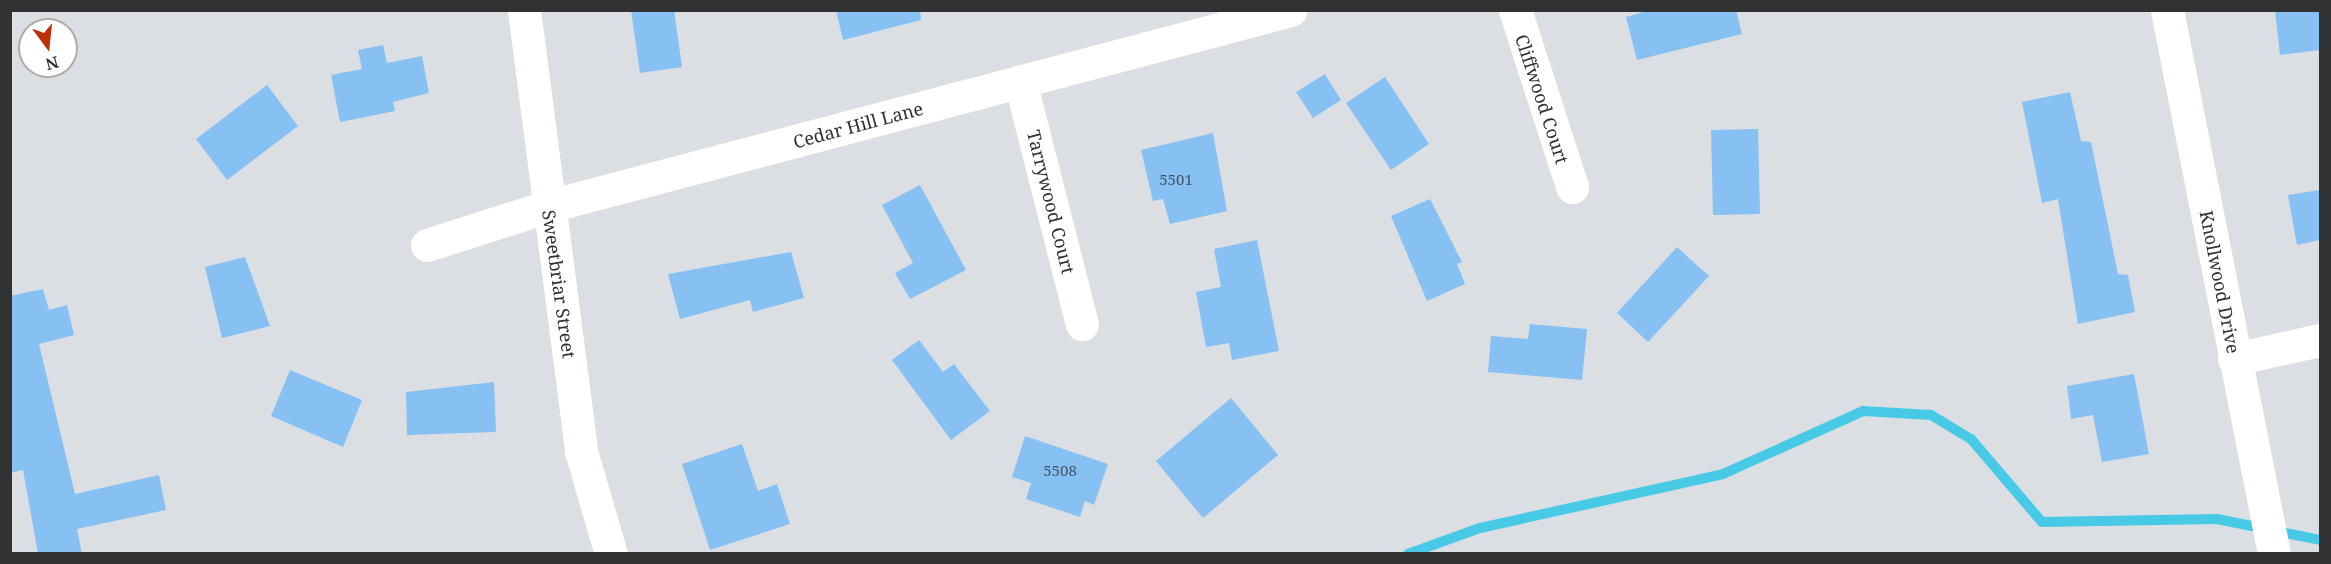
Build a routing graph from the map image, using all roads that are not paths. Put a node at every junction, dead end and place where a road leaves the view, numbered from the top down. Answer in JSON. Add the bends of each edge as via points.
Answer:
{"nodes":[{"id":1,"x":524,"y":10,"type":"edge"},
{"id":2,"x":1291,"y":10,"type":"edge"},
{"id":3,"x":1515,"y":10,"type":"edge"},
{"id":4,"x":2167,"y":10,"type":"edge"},
{"id":5,"x":1020,"y":81,"type":"junction"},
{"id":6,"x":1572,"y":187,"type":"dead end"},
{"id":7,"x":549,"y":206,"type":"junction"},
{"id":8,"x":427,"y":245,"type":"dead end"},
{"id":9,"x":1082,"y":324,"type":"dead end"},
{"id":10,"x":2320,"y":340,"type":"edge"},
{"id":11,"x":2234,"y":359,"type":"junction"},
{"id":12,"x":611,"y":554,"type":"edge"},
{"id":13,"x":2274,"y":554,"type":"edge"}],
"edges":[{"from":1,"to":7,"type":"street","name":"Sweetbriar Street"},
{"from":2,"to":5,"type":"street","name":"Cedar Hill Lane"},
{"from":3,"to":6,"type":"street","name":"Cliffwood Court"},
{"from":4,"to":11,"type":"street","name":"Knollwood Drive"},
{"from":5,"to":7,"type":"street","name":"Cedar Hill Lane"},
{"from":5,"to":9,"type":"street","name":"Tarrywood Court"},
{"from":7,"to":8,"type":"street","name":"Cedar Hill Lane"},
{"from":7,"to":12,"type":"street","name":"Sweetbriar Street","via":[[581,451]]},
{"from":10,"to":11,"type":"street"},
{"from":11,"to":13,"type":"street","name":"Knollwood Drive"}]}
